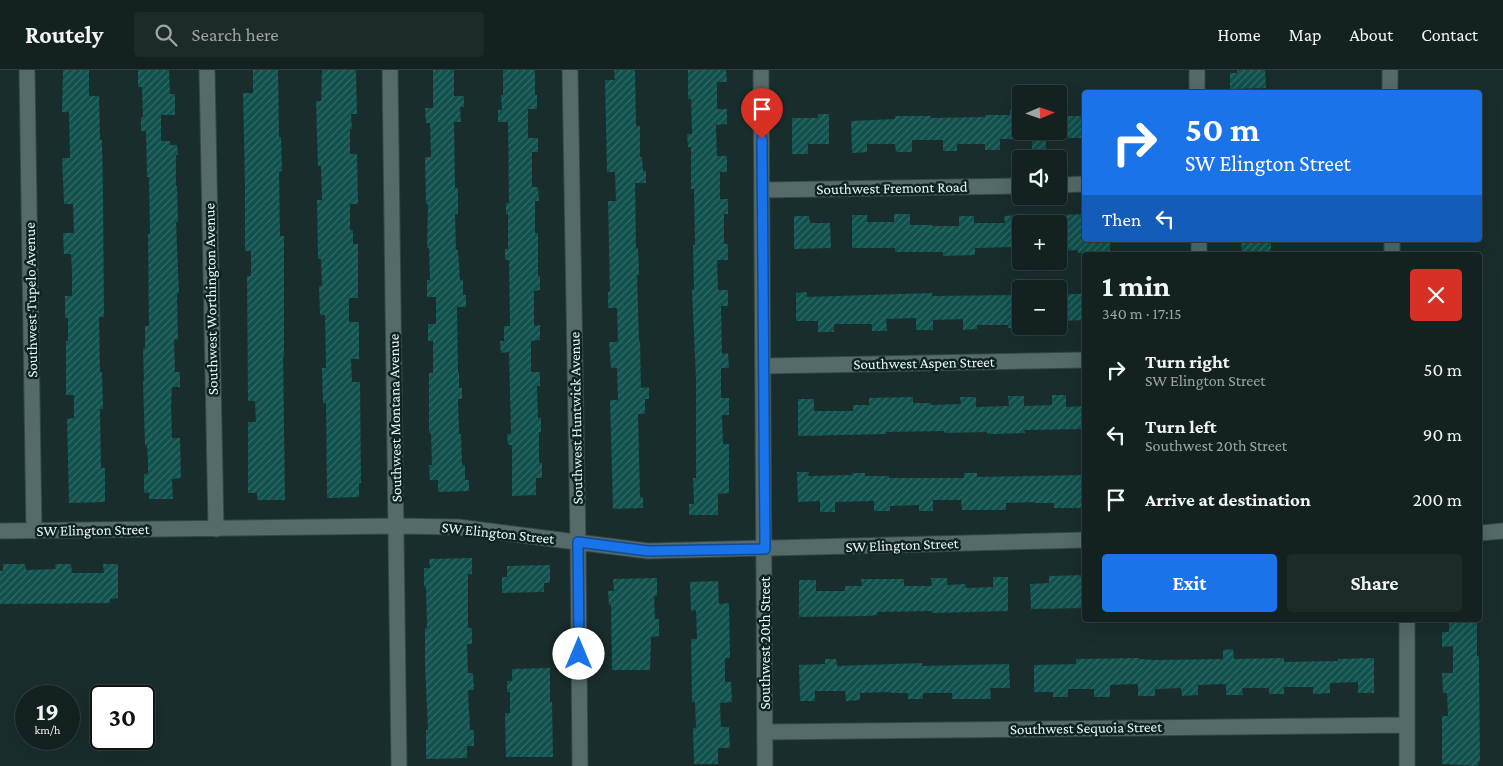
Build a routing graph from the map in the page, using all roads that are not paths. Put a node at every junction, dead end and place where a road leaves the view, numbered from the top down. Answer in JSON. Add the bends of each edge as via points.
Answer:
{"nodes":[{"id":1,"x":27,"y":70,"type":"edge"},
{"id":2,"x":206,"y":70,"type":"edge"},
{"id":3,"x":390,"y":70,"type":"edge"},
{"id":4,"x":570,"y":70,"type":"edge"},
{"id":5,"x":761,"y":70,"type":"edge"},
{"id":6,"x":1197,"y":70,"type":"edge"},
{"id":7,"x":1390,"y":70,"type":"edge"},
{"id":8,"x":1198,"y":90,"type":"edge"},
{"id":9,"x":1390,"y":90,"type":"edge"},
{"id":10,"x":1082,"y":184,"type":"edge"},
{"id":11,"x":1067,"y":185,"type":"edge"},
{"id":12,"x":1012,"y":186,"type":"edge"},
{"id":13,"x":762,"y":190,"type":"junction"},
{"id":14,"x":1082,"y":360,"type":"edge"},
{"id":15,"x":763,"y":366,"type":"junction"},
{"id":16,"x":396,"y":526,"type":"junction"},
{"id":17,"x":216,"y":529,"type":"junction"},
{"id":18,"x":0,"y":531,"type":"edge"},
{"id":19,"x":34,"y":531,"type":"junction"},
{"id":20,"x":1082,"y":540,"type":"edge"},
{"id":21,"x":578,"y":542,"type":"junction"},
{"id":22,"x":765,"y":549,"type":"junction"},
{"id":23,"x":1408,"y":622,"type":"edge"},
{"id":24,"x":1407,"y":725,"type":"junction"},
{"id":25,"x":765,"y":732,"type":"junction"},
{"id":26,"x":399,"y":766,"type":"edge"},
{"id":27,"x":580,"y":766,"type":"edge"},
{"id":28,"x":765,"y":766,"type":"edge"},
{"id":29,"x":1407,"y":766,"type":"edge"}],
"edges":[{"from":1,"to":19,"type":"street","name":"Southwest Tupelo Avenue"},
{"from":2,"to":17,"type":"street","name":"Southwest Worthington Avenue"},
{"from":3,"to":16,"type":"street","name":"Southwest Montana Avenue"},
{"from":4,"to":21,"type":"street","name":"Southwest Huntwick Avenue"},
{"from":5,"to":13,"type":"street","name":"Southwest 20th Street"},
{"from":6,"to":8,"type":"street"},
{"from":7,"to":9,"type":"street"},
{"from":10,"to":11,"type":"street"},
{"from":12,"to":13,"type":"street","name":"Southwest Fremont Road"},
{"from":13,"to":15,"type":"street","name":"Southwest 20th Street"},
{"from":14,"to":15,"type":"street","name":"Southwest Aspen Street"},
{"from":15,"to":22,"type":"street","name":"Southwest 20th Street"},
{"from":16,"to":17,"type":"street","name":"SW Elington Street"},
{"from":16,"to":21,"type":"street","name":"SW Elington Street","via":[[458,527]]},
{"from":16,"to":26,"type":"street","name":"Southwest Montana Avenue"},
{"from":17,"to":19,"type":"street","name":"SW Elington Street"},
{"from":18,"to":19,"type":"street","name":"SW Elington Street"},
{"from":20,"to":22,"type":"street","name":"SW Elington Street"},
{"from":21,"to":22,"type":"street","name":"SW Elington Street","via":[[648,551]]},
{"from":21,"to":27,"type":"street","name":"Southwest Huntwick Avenue"},
{"from":22,"to":25,"type":"street","name":"Southwest 20th Street"},
{"from":23,"to":24,"type":"street"},
{"from":24,"to":25,"type":"street","name":"Southwest Sequoia Street"},
{"from":24,"to":29,"type":"street"},
{"from":25,"to":28,"type":"street","name":"Southwest 20th Street"}]}
